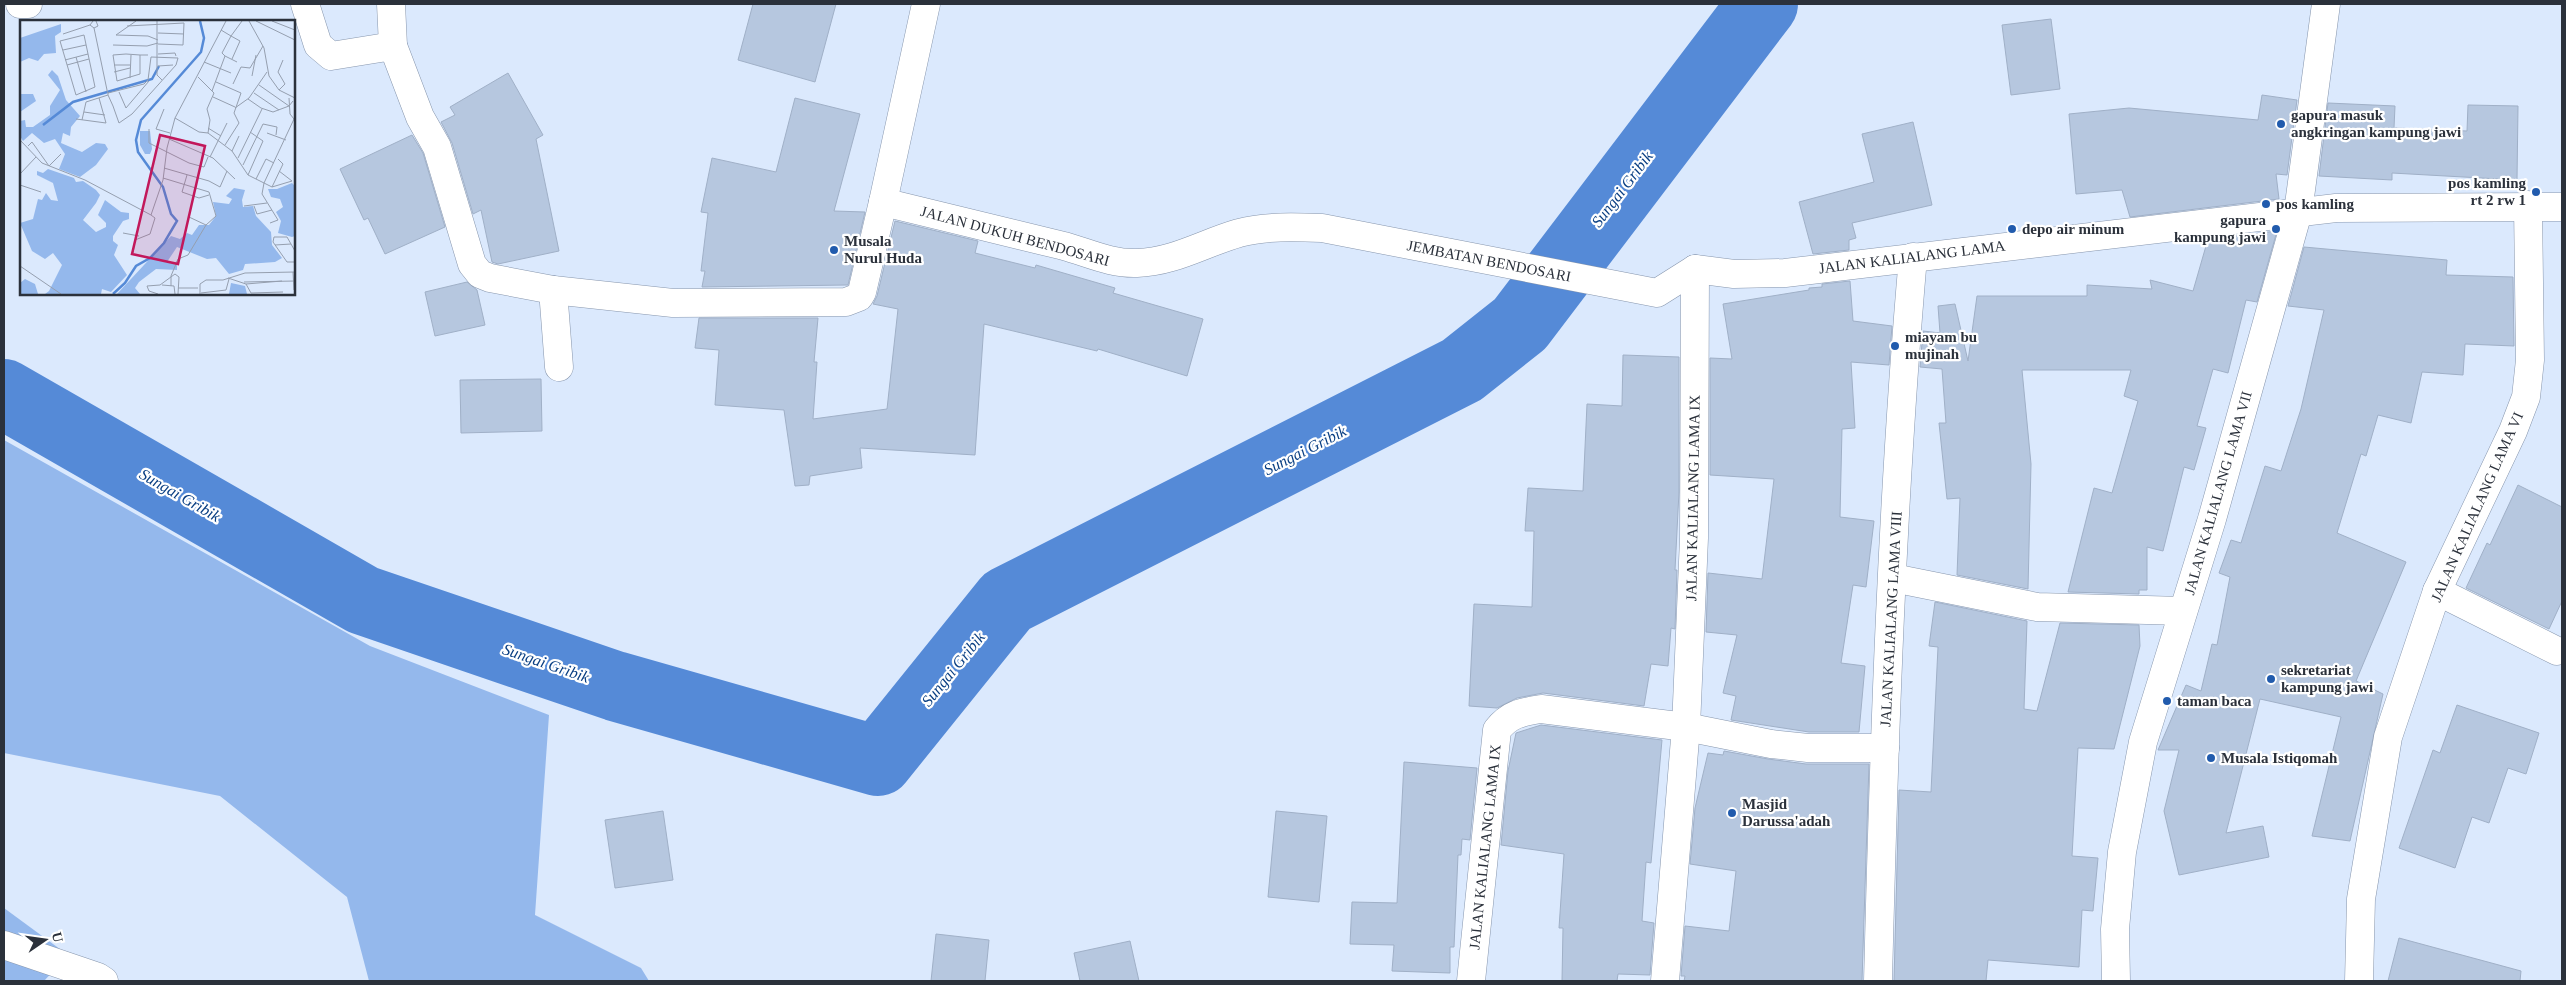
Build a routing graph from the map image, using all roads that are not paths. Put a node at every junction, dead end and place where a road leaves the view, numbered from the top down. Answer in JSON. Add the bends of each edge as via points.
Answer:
{"nodes":[{"id":1,"x":20,"y":4,"type":"edge"},
{"id":2,"x":28,"y":4,"type":"edge"},
{"id":3,"x":305,"y":4,"type":"edge"},
{"id":4,"x":391,"y":4,"type":"edge"},
{"id":5,"x":926,"y":4,"type":"edge"},
{"id":6,"x":2326,"y":4,"type":"edge"},
{"id":7,"x":393,"y":46,"type":"junction"},
{"id":8,"x":883,"y":202,"type":"junction"},
{"id":9,"x":2528,"y":205,"type":"junction"},
{"id":10,"x":2562,"y":207,"type":"edge"},
{"id":11,"x":2298,"y":212,"type":"junction"},
{"id":12,"x":1322,"y":228,"type":"joint"},
{"id":13,"x":1913,"y":256,"type":"junction"},
{"id":14,"x":1695,"y":269,"type":"junction"},
{"id":15,"x":553,"y":290,"type":"junction"},
{"id":16,"x":559,"y":367,"type":"dead end"},
{"id":17,"x":1893,"y":578,"type":"junction"},
{"id":18,"x":2437,"y":591,"type":"junction"},
{"id":19,"x":2183,"y":611,"type":"junction"},
{"id":20,"x":2557,"y":651,"type":"dead end"},
{"id":21,"x":1686,"y":727,"type":"junction"},
{"id":22,"x":1885,"y":748,"type":"junction"},
{"id":23,"x":4,"y":945,"type":"edge"},
{"id":24,"x":104,"y":981,"type":"edge"},
{"id":25,"x":1471,"y":981,"type":"edge"},
{"id":26,"x":1665,"y":981,"type":"edge"},
{"id":27,"x":1878,"y":981,"type":"edge"},
{"id":28,"x":2116,"y":981,"type":"edge"},
{"id":29,"x":2359,"y":981,"type":"edge"}],
"edges":[{"from":1,"to":2,"type":"street"},
{"from":3,"to":7,"type":"street","via":[[318,45],[331,56]]},
{"from":4,"to":7,"type":"street"},
{"from":5,"to":8,"type":"street"},
{"from":6,"to":11,"type":"street","name":"JALAN KALIALANG LAMA VII"},
{"from":7,"to":15,"type":"street","via":[[420,117],[437,147],[472,264],[480,274],[490,278]]},
{"from":8,"to":12,"type":"street","name":"JALAN DUKUH BENDOSARI","via":[[1066,247],[1114,263],[1164,260],[1239,233],[1287,226]]},
{"from":8,"to":15,"type":"street","via":[[862,292],[855,300],[673,303]]},
{"from":9,"to":10,"type":"street","name":"JALAN KALIALANG LAMA"},
{"from":9,"to":11,"type":"street","name":"JALAN KALIALANG LAMA","via":[[2336,208]]},
{"from":9,"to":18,"type":"street","name":"JALAN KALIALANG LAMA VI","via":[[2530,360],[2526,396],[2513,431]]},
{"from":11,"to":13,"type":"street","name":"JALAN KALIALANG LAMA"},
{"from":11,"to":19,"type":"street","name":"JALAN KALIALANG LAMA VII"},
{"from":12,"to":14,"type":"street","name":"JEMBATAN BENDOSARI","via":[[1657,293]]},
{"from":13,"to":14,"type":"street","name":"JALAN KALIALANG LAMA","via":[[1785,273],[1734,274]]},
{"from":13,"to":17,"type":"street","name":"JALAN KALIALANG LAMA VIII"},
{"from":14,"to":21,"type":"street","name":"JALAN KALIALANG LAMA IX","via":[[1694,538]]},
{"from":15,"to":16,"type":"street"},
{"from":17,"to":19,"type":"street","via":[[2037,607]]},
{"from":17,"to":22,"type":"street","name":"JALAN KALIALANG LAMA VIII"},
{"from":18,"to":20,"type":"street"},
{"from":18,"to":29,"type":"street","name":"JALAN KALIALANG LAMA VI","via":[[2388,737],[2361,899]]},
{"from":19,"to":28,"type":"street","name":"JALAN KALIALANG LAMA VII","via":[[2143,742],[2122,852],[2115,928]]},
{"from":21,"to":22,"type":"street","via":[[1808,748]]},
{"from":21,"to":25,"type":"street","name":"JALAN KALIALANG LAMA IX","via":[[1540,709],[1506,718],[1497,730]]},
{"from":21,"to":26,"type":"street","name":"JALAN KALIALANG LAMA IX"},
{"from":22,"to":27,"type":"street","name":"JALAN KALIALANG LAMA VIII"},
{"from":23,"to":24,"type":"street"}]}
